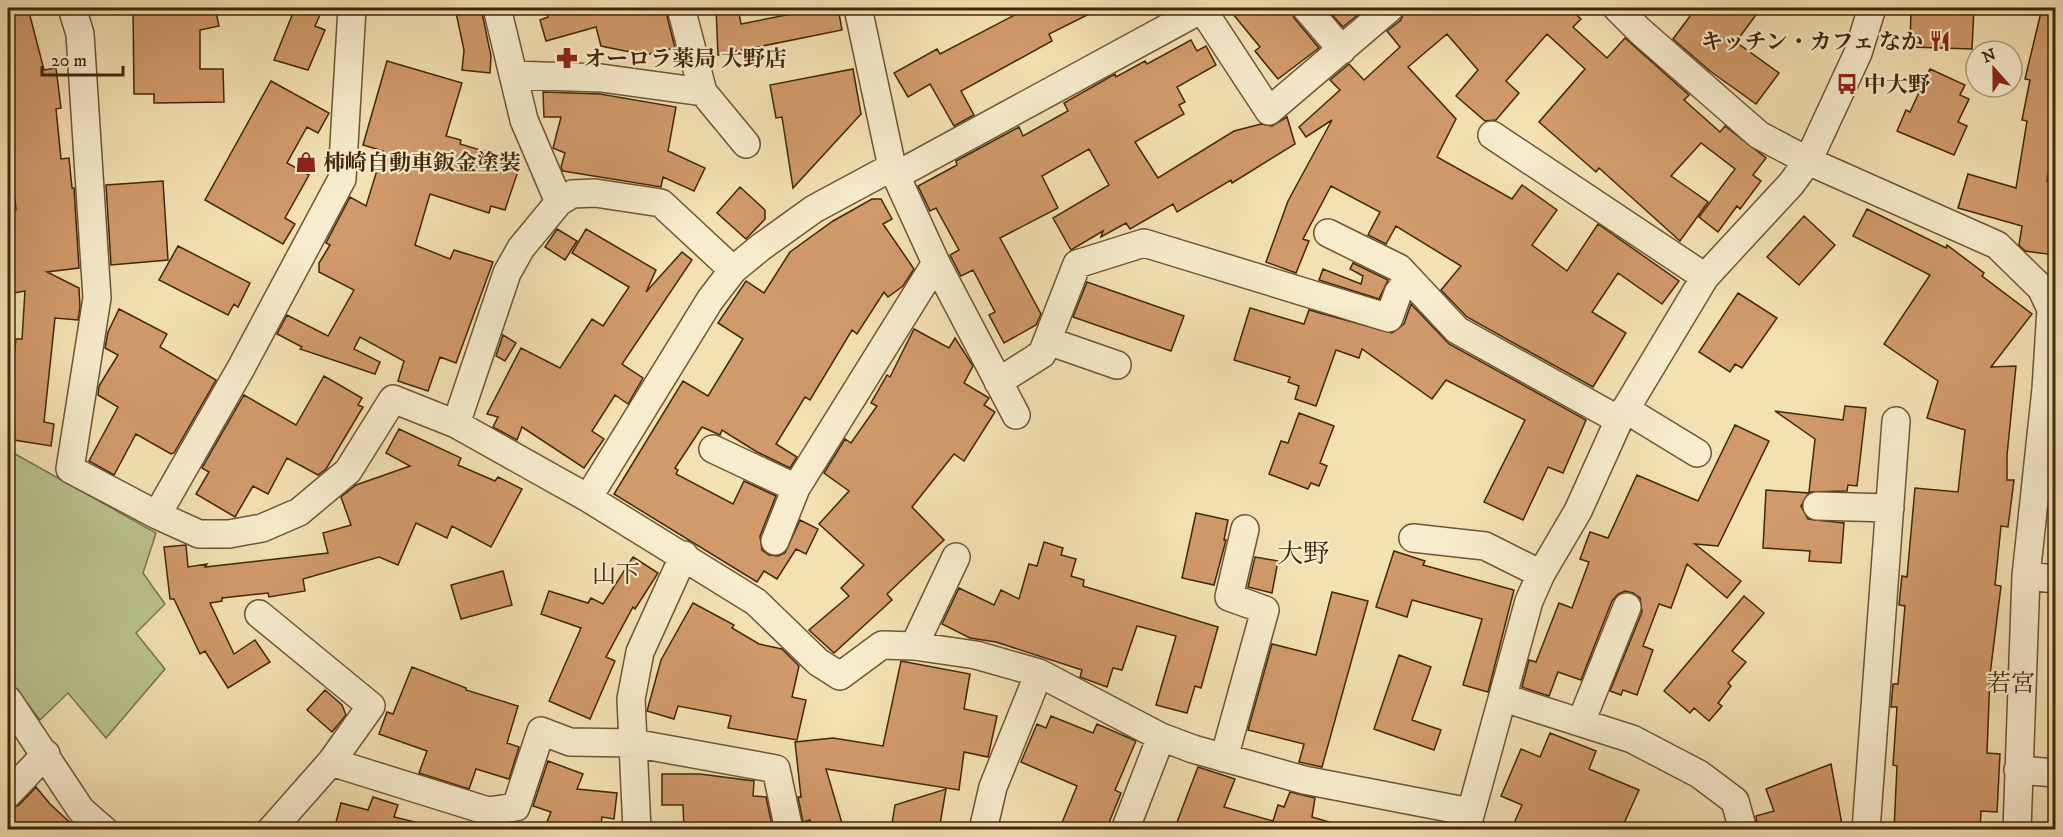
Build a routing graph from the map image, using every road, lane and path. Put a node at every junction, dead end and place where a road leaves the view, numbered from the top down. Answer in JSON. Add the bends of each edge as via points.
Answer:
{"nodes":[{"id":1,"x":72,"y":8,"type":"edge"},
{"id":2,"x":351,"y":8,"type":"edge"},
{"id":3,"x":497,"y":8,"type":"edge"},
{"id":4,"x":681,"y":8,"type":"edge"},
{"id":5,"x":858,"y":8,"type":"edge"},
{"id":6,"x":1306,"y":8,"type":"edge"},
{"id":7,"x":1390,"y":8,"type":"edge"},
{"id":8,"x":1617,"y":8,"type":"edge"},
{"id":9,"x":1872,"y":8,"type":"edge"},
{"id":10,"x":1342,"y":50,"type":"junction"},
{"id":11,"x":513,"y":75,"type":"junction"},
{"id":12,"x":703,"y":92,"type":"junction"},
{"id":13,"x":1492,"y":135,"type":"dead end"},
{"id":14,"x":746,"y":144,"type":"dead end"},
{"id":15,"x":1808,"y":161,"type":"junction"},
{"id":16,"x":894,"y":171,"type":"junction"},
{"id":17,"x":559,"y":202,"type":"junction"},
{"id":18,"x":1328,"y":233,"type":"dead end"},
{"id":19,"x":936,"y":263,"type":"junction"},
{"id":20,"x":733,"y":270,"type":"junction"},
{"id":21,"x":1705,"y":277,"type":"junction"},
{"id":22,"x":1410,"y":280,"type":"junction"},
{"id":23,"x":2048,"y":284,"type":"edge"},
{"id":24,"x":1048,"y":341,"type":"junction"},
{"id":25,"x":1117,"y":364,"type":"dead end"},
{"id":26,"x":998,"y":382,"type":"junction"},
{"id":27,"x":2051,"y":389,"type":"edge"},
{"id":28,"x":1016,"y":415,"type":"dead end"},
{"id":29,"x":1622,"y":415,"type":"junction"},
{"id":30,"x":1896,"y":421,"type":"dead end"},
{"id":31,"x":456,"y":424,"type":"junction"},
{"id":32,"x":713,"y":449,"type":"dead end"},
{"id":33,"x":1697,"y":453,"type":"dead end"},
{"id":34,"x":796,"y":488,"type":"junction"},
{"id":35,"x":588,"y":498,"type":"junction"},
{"id":36,"x":1817,"y":506,"type":"dead end"},
{"id":37,"x":1890,"y":508,"type":"junction"},
{"id":38,"x":157,"y":515,"type":"junction"},
{"id":39,"x":1245,"y":529,"type":"dead end"},
{"id":40,"x":1413,"y":538,"type":"dead end"},
{"id":41,"x":775,"y":541,"type":"dead end"},
{"id":42,"x":684,"y":555,"type":"junction"},
{"id":43,"x":956,"y":557,"type":"dead end"},
{"id":44,"x":1541,"y":574,"type":"junction"},
{"id":45,"x":2026,"y":576,"type":"junction"},
{"id":46,"x":2055,"y":579,"type":"edge"},
{"id":47,"x":1627,"y":607,"type":"dead end"},
{"id":48,"x":258,"y":614,"type":"dead end"},
{"id":49,"x":914,"y":646,"type":"junction"},
{"id":50,"x":1039,"y":673,"type":"junction"},
{"id":51,"x":1504,"y":698,"type":"junction"},
{"id":52,"x":8,"y":700,"type":"edge"},
{"id":53,"x":1581,"y":722,"type":"junction"},
{"id":54,"x":1161,"y":736,"type":"junction"},
{"id":55,"x":633,"y":743,"type":"junction"},
{"id":56,"x":46,"y":754,"type":"junction"},
{"id":57,"x":1224,"y":758,"type":"junction"},
{"id":58,"x":331,"y":762,"type":"junction"},
{"id":59,"x":2018,"y":770,"type":"junction"},
{"id":60,"x":2055,"y":773,"type":"edge"},
{"id":61,"x":8,"y":794,"type":"edge"},
{"id":62,"x":1468,"y":821,"type":"edge"},
{"id":63,"x":104,"y":830,"type":"edge"},
{"id":64,"x":271,"y":830,"type":"edge"},
{"id":65,"x":637,"y":830,"type":"edge"},
{"id":66,"x":789,"y":830,"type":"edge"},
{"id":67,"x":983,"y":830,"type":"edge"},
{"id":68,"x":1125,"y":830,"type":"edge"},
{"id":69,"x":1743,"y":830,"type":"edge"},
{"id":70,"x":1866,"y":830,"type":"edge"},
{"id":71,"x":2017,"y":830,"type":"edge"}],
"edges":[{"from":1,"to":38,"type":"street","via":[[80,34],[96,298],[70,469]]},
{"from":2,"to":38,"type":"street","via":[[342,179],[242,368]]},
{"from":3,"to":11,"type":"street"},
{"from":4,"to":12,"type":"street"},
{"from":5,"to":16,"type":"street"},
{"from":6,"to":10,"type":"street"},
{"from":7,"to":10,"type":"street"},
{"from":8,"to":15,"type":"street","via":[[1759,135]]},
{"from":9,"to":15,"type":"street","via":[[1858,53]]},
{"from":10,"to":16,"type":"street","via":[[1269,111],[1202,9]]},
{"from":11,"to":12,"type":"street","via":[[601,78]]},
{"from":11,"to":17,"type":"street","via":[[524,120]]},
{"from":12,"to":14,"type":"street"},
{"from":13,"to":21,"type":"street"},
{"from":15,"to":21,"type":"street"},
{"from":15,"to":23,"type":"street","via":[[1998,245]]},
{"from":16,"to":19,"type":"street"},
{"from":16,"to":20,"type":"street","via":[[814,209]]},
{"from":17,"to":20,"type":"street","via":[[572,194],[596,193],[661,203]]},
{"from":17,"to":31,"type":"street","via":[[521,248],[507,273]]},
{"from":18,"to":22,"type":"street","via":[[1399,268]]},
{"from":19,"to":26,"type":"street"},
{"from":19,"to":34,"type":"street"},
{"from":20,"to":35,"type":"street","via":[[710,300]]},
{"from":21,"to":29,"type":"street"},
{"from":22,"to":24,"type":"street","via":[[1398,293],[1389,318],[1144,243],[1077,264]]},
{"from":22,"to":29,"type":"street","via":[[1457,330]]},
{"from":23,"to":27,"type":"street"},
{"from":24,"to":25,"type":"street"},
{"from":24,"to":26,"type":"street","via":[[1042,354]]},
{"from":26,"to":28,"type":"street"},
{"from":27,"to":45,"type":"street"},
{"from":29,"to":33,"type":"street"},
{"from":29,"to":44,"type":"street","via":[[1578,511]]},
{"from":30,"to":37,"type":"street"},
{"from":31,"to":35,"type":"street"},
{"from":31,"to":38,"type":"street","via":[[393,399],[348,471],[299,512],[262,528],[199,534]]},
{"from":32,"to":34,"type":"street"},
{"from":34,"to":41,"type":"street"},
{"from":35,"to":42,"type":"street"},
{"from":36,"to":37,"type":"street"},
{"from":37,"to":70,"type":"street"},
{"from":39,"to":57,"type":"street","via":[[1229,597],[1265,610]]},
{"from":40,"to":44,"type":"street","via":[[1485,546]]},
{"from":42,"to":49,"type":"street","via":[[756,602],[818,662],[840,676],[882,645]]},
{"from":42,"to":55,"type":"street","via":[[640,652],[631,699]]},
{"from":43,"to":49,"type":"street"},
{"from":44,"to":51,"type":"street","via":[[1529,601]]},
{"from":45,"to":46,"type":"street"},
{"from":45,"to":59,"type":"street"},
{"from":47,"to":53,"type":"street"},
{"from":48,"to":58,"type":"street","via":[[371,706]]},
{"from":49,"to":50,"type":"street","via":[[976,655]]},
{"from":50,"to":54,"type":"street"},
{"from":50,"to":67,"type":"street","via":[[993,787]]},
{"from":51,"to":53,"type":"street"},
{"from":51,"to":62,"type":"street"},
{"from":52,"to":56,"type":"street"},
{"from":53,"to":69,"type":"street","via":[[1632,739],[1699,774],[1735,801]]},
{"from":54,"to":57,"type":"street"},
{"from":54,"to":68,"type":"street"},
{"from":55,"to":58,"type":"street","via":[[570,742],[541,731],[516,807],[488,811]]},
{"from":55,"to":65,"type":"street"},
{"from":55,"to":66,"type":"street","via":[[776,769]]},
{"from":56,"to":61,"type":"street"},
{"from":56,"to":63,"type":"street","via":[[81,810]]},
{"from":57,"to":62,"type":"street"},
{"from":58,"to":64,"type":"street"},
{"from":59,"to":60,"type":"street"},
{"from":59,"to":71,"type":"street"}]}
